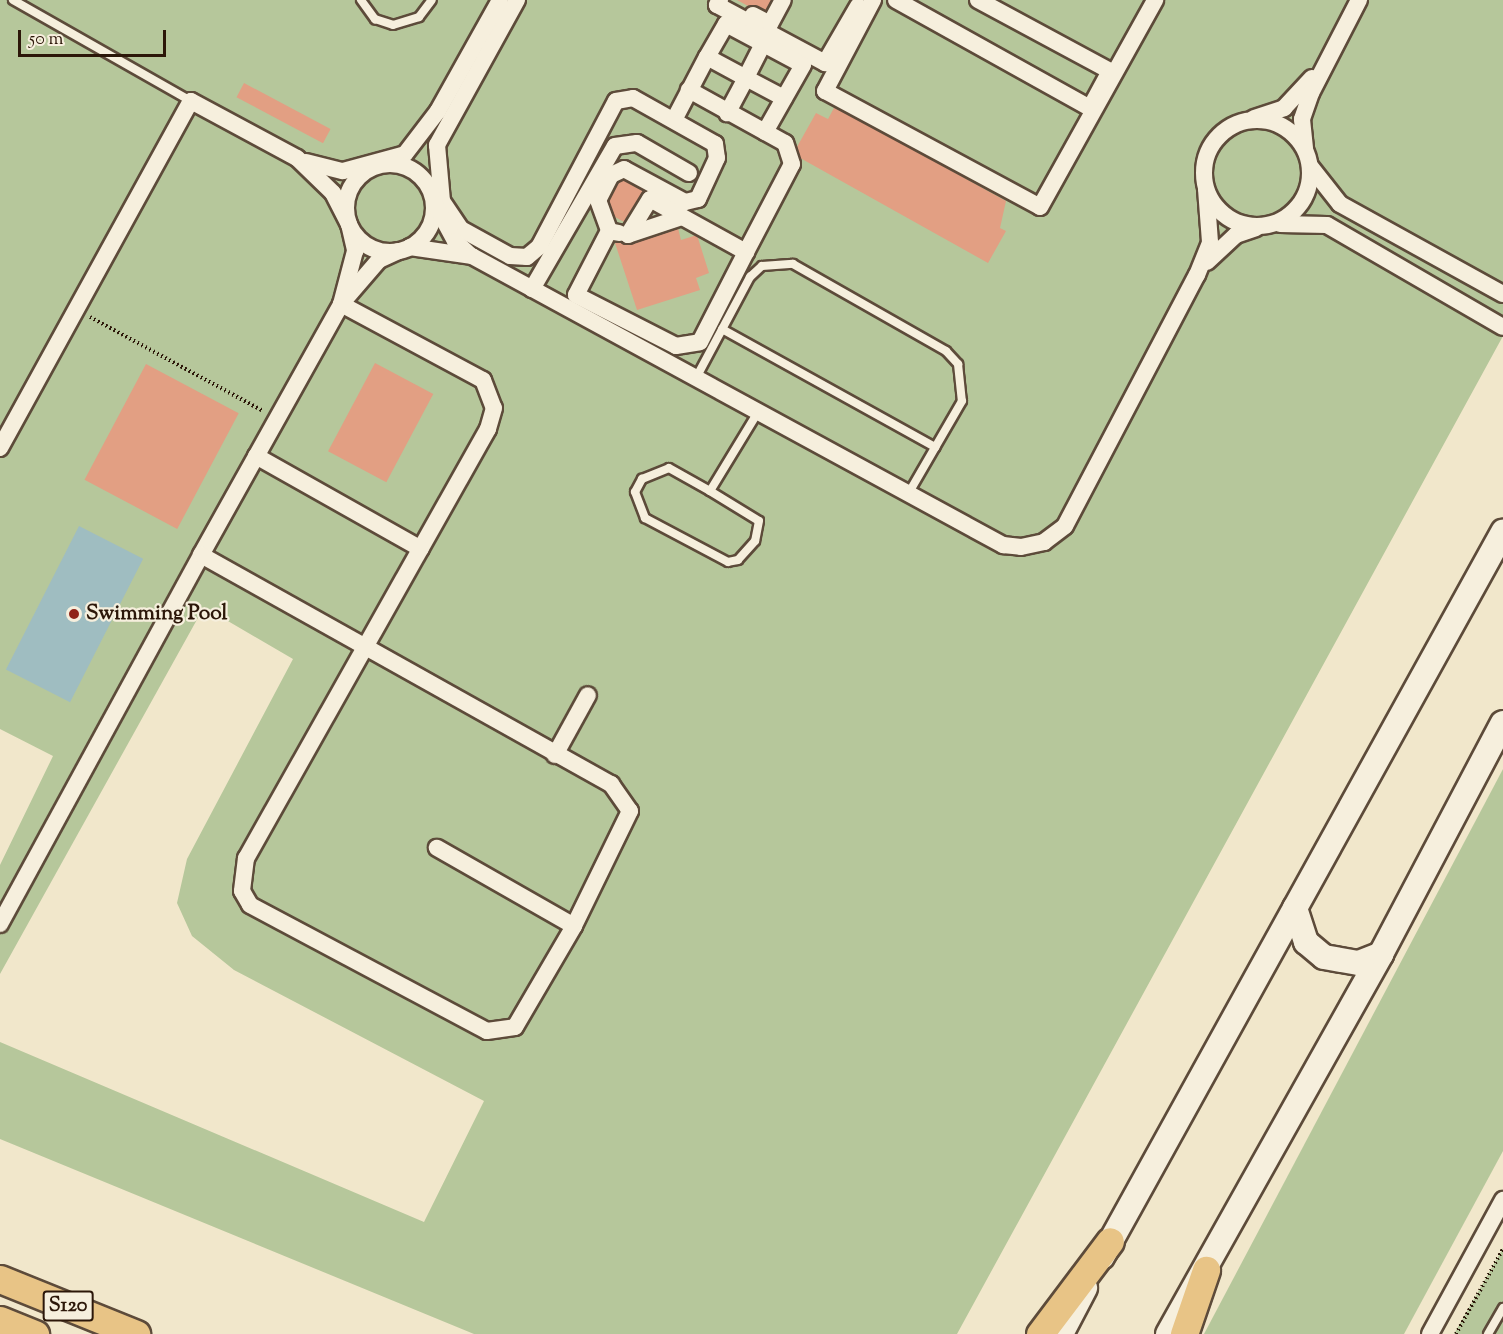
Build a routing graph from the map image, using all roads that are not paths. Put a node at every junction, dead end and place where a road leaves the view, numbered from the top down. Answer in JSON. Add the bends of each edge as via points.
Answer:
{"nodes":[{"id":1,"x":13,"y":0,"type":"edge"},
{"id":2,"x":361,"y":0,"type":"edge"},
{"id":3,"x":432,"y":0,"type":"edge"},
{"id":4,"x":500,"y":0,"type":"edge"},
{"id":5,"x":517,"y":0,"type":"edge"},
{"id":6,"x":720,"y":0,"type":"edge"},
{"id":7,"x":726,"y":0,"type":"edge"},
{"id":8,"x":783,"y":0,"type":"edge"},
{"id":9,"x":862,"y":0,"type":"edge"},
{"id":10,"x":873,"y":0,"type":"edge"},
{"id":11,"x":896,"y":0,"type":"edge"},
{"id":12,"x":978,"y":0,"type":"edge"},
{"id":13,"x":1155,"y":0,"type":"edge"},
{"id":14,"x":1359,"y":0,"type":"edge"},
{"id":15,"x":763,"y":44,"type":"junction"},
{"id":16,"x":707,"y":57,"type":"junction"},
{"id":17,"x":1322,"y":65,"type":"junction"},
{"id":18,"x":746,"y":78,"type":"junction"},
{"id":19,"x":689,"y":90,"type":"junction"},
{"id":20,"x":784,"y":98,"type":"junction"},
{"id":21,"x":191,"y":101,"type":"junction"},
{"id":22,"x":438,"y":111,"type":"junction"},
{"id":23,"x":727,"y":113,"type":"junction"},
{"id":24,"x":674,"y":120,"type":"junction"},
{"id":25,"x":1247,"y":121,"type":"junction"},
{"id":26,"x":765,"y":132,"type":"junction"},
{"id":27,"x":1305,"y":149,"type":"junction"},
{"id":28,"x":297,"y":158,"type":"junction"},
{"id":29,"x":377,"y":166,"type":"junction"},
{"id":30,"x":1311,"y":166,"type":"junction"},
{"id":31,"x":689,"y":172,"type":"dead end"},
{"id":32,"x":1206,"y":189,"type":"junction"},
{"id":33,"x":432,"y":194,"type":"junction"},
{"id":34,"x":682,"y":217,"type":"junction"},
{"id":35,"x":349,"y":224,"type":"junction"},
{"id":36,"x":1264,"y":226,"type":"junction"},
{"id":37,"x":609,"y":231,"type":"junction"},
{"id":38,"x":628,"y":236,"type":"junction"},
{"id":39,"x":404,"y":249,"type":"junction"},
{"id":40,"x":746,"y":252,"type":"junction"},
{"id":41,"x":472,"y":256,"type":"junction"},
{"id":42,"x":1197,"y":275,"type":"junction"},
{"id":43,"x":532,"y":289,"type":"junction"},
{"id":44,"x":1503,"y":294,"type":"edge"},
{"id":45,"x":341,"y":304,"type":"junction"},
{"id":46,"x":1503,"y":327,"type":"edge"},
{"id":47,"x":723,"y":329,"type":"junction"},
{"id":48,"x":696,"y":378,"type":"junction"},
{"id":49,"x":758,"y":412,"type":"junction"},
{"id":50,"x":935,"y":447,"type":"junction"},
{"id":51,"x":0,"y":448,"type":"edge"},
{"id":52,"x":256,"y":456,"type":"junction"},
{"id":53,"x":710,"y":491,"type":"junction"},
{"id":54,"x":908,"y":494,"type":"junction"},
{"id":55,"x":1503,"y":532,"type":"edge"},
{"id":56,"x":421,"y":549,"type":"junction"},
{"id":57,"x":201,"y":555,"type":"junction"},
{"id":58,"x":367,"y":647,"type":"junction"},
{"id":59,"x":588,"y":695,"type":"dead end"},
{"id":60,"x":1503,"y":723,"type":"edge"},
{"id":61,"x":555,"y":755,"type":"junction"},
{"id":62,"x":437,"y":848,"type":"dead end"},
{"id":63,"x":1295,"y":908,"type":"junction"},
{"id":64,"x":0,"y":924,"type":"edge"},
{"id":65,"x":574,"y":926,"type":"junction"},
{"id":66,"x":1381,"y":954,"type":"junction"},
{"id":67,"x":1503,"y":1200,"type":"edge"},
{"id":68,"x":1110,"y":1242,"type":"junction"},
{"id":69,"x":1206,"y":1270,"type":"junction"},
{"id":70,"x":0,"y":1279,"type":"edge"},
{"id":71,"x":1503,"y":1308,"type":"edge"},
{"id":72,"x":0,"y":1320,"type":"edge"},
{"id":73,"x":35,"y":1334,"type":"edge"},
{"id":74,"x":136,"y":1334,"type":"edge"},
{"id":75,"x":1040,"y":1334,"type":"edge"},
{"id":76,"x":1061,"y":1334,"type":"edge"},
{"id":77,"x":1168,"y":1334,"type":"edge"},
{"id":78,"x":1184,"y":1334,"type":"edge"},
{"id":79,"x":1430,"y":1334,"type":"edge"},
{"id":80,"x":1488,"y":1334,"type":"edge"}],
"edges":[{"from":1,"to":21,"type":"lane"},
{"from":2,"to":3,"type":"lane","via":[[375,19],[393,25],[419,17]]},
{"from":4,"to":22,"type":"street"},
{"from":5,"to":24,"type":"street","via":[[437,145],[442,201],[462,229],[510,256],[527,257],[539,247],[616,101],[633,98]]},
{"from":6,"to":9,"type":"street","via":[[717,5],[825,63]]},
{"from":7,"to":8,"type":"street","via":[[770,24]]},
{"from":10,"to":13,"type":"street","via":[[825,91],[1040,207]]},
{"from":11,"to":12,"type":"street","via":[[1090,108],[1110,71]]},
{"from":14,"to":17,"type":"street"},
{"from":15,"to":16,"type":"street","via":[[726,24]]},
{"from":15,"to":18,"type":"street"},
{"from":15,"to":20,"type":"street","via":[[802,65]]},
{"from":16,"to":18,"type":"street"},
{"from":16,"to":19,"type":"street"},
{"from":17,"to":25,"type":"street","via":[[1284,108]]},
{"from":17,"to":27,"type":"street","via":[[1302,119]]},
{"from":18,"to":20,"type":"street"},
{"from":18,"to":23,"type":"street"},
{"from":19,"to":23,"type":"street"},
{"from":19,"to":24,"type":"street"},
{"from":20,"to":26,"type":"street"},
{"from":21,"to":28,"type":"street"},
{"from":21,"to":51,"type":"street"},
{"from":22,"to":29,"type":"street","via":[[405,154]]},
{"from":22,"to":33,"type":"street","via":[[426,159]]},
{"from":23,"to":26,"type":"street"},
{"from":24,"to":37,"type":"street","via":[[715,144],[717,158],[698,199],[685,202],[624,169],[611,175],[598,200]]},
{"from":25,"to":27,"type":"street","via":[[1280,125]]},
{"from":25,"to":32,"type":"street","via":[[1230,127],[1207,154]]},
{"from":26,"to":40,"type":"street","via":[[785,143],[792,164]]},
{"from":27,"to":30,"type":"street"},
{"from":28,"to":29,"type":"street","via":[[343,171]]},
{"from":28,"to":35,"type":"street","via":[[333,193]]},
{"from":29,"to":33,"type":"street","via":[[401,165]]},
{"from":29,"to":35,"type":"street","via":[[359,178],[348,196]]},
{"from":30,"to":36,"type":"street","via":[[1301,203]]},
{"from":30,"to":44,"type":"street","via":[[1340,204]]},
{"from":31,"to":43,"type":"street","via":[[637,143],[615,146]]},
{"from":32,"to":36,"type":"street","via":[[1221,213]]},
{"from":32,"to":42,"type":"street","via":[[1210,242]]},
{"from":33,"to":39,"type":"street","via":[[430,228]]},
{"from":33,"to":41,"type":"street","via":[[449,232]]},
{"from":34,"to":38,"type":"street"},
{"from":34,"to":38,"type":"street","via":[[650,199]]},
{"from":34,"to":40,"type":"street"},
{"from":35,"to":39,"type":"street","via":[[369,246]]},
{"from":35,"to":45,"type":"street","via":[[355,251]]},
{"from":36,"to":42,"type":"street","via":[[1218,248]]},
{"from":36,"to":46,"type":"street","via":[[1302,221],[1327,225]]},
{"from":37,"to":38,"type":"street"},
{"from":37,"to":40,"type":"street","via":[[576,295],[676,346],[700,342]]},
{"from":39,"to":41,"type":"street"},
{"from":39,"to":45,"type":"street","via":[[367,272]]},
{"from":41,"to":43,"type":"street"},
{"from":42,"to":54,"type":"street","via":[[1065,526],[1044,542],[1003,545]]},
{"from":43,"to":48,"type":"street"},
{"from":45,"to":52,"type":"street"},
{"from":45,"to":56,"type":"street","via":[[483,380],[492,392],[488,429]]},
{"from":47,"to":48,"type":"lane"},
{"from":47,"to":50,"type":"lane"},
{"from":47,"to":50,"type":"lane","via":[[762,266],[793,264],[946,351],[958,364],[962,401]]},
{"from":48,"to":49,"type":"street"},
{"from":49,"to":53,"type":"lane"},
{"from":49,"to":54,"type":"street"},
{"from":50,"to":54,"type":"lane"},
{"from":52,"to":56,"type":"street"},
{"from":52,"to":57,"type":"street"},
{"from":53,"to":53,"type":"lane","via":[[669,468],[642,479],[635,492],[645,518],[728,562],[738,560],[755,541],[759,521]]},
{"from":55,"to":63,"type":"street"},
{"from":56,"to":58,"type":"street"},
{"from":57,"to":58,"type":"street"},
{"from":57,"to":64,"type":"street"},
{"from":58,"to":61,"type":"street"},
{"from":58,"to":65,"type":"street","via":[[246,858],[242,891],[250,905],[487,1031],[515,1027]]},
{"from":59,"to":61,"type":"street"},
{"from":60,"to":66,"type":"street"},
{"from":61,"to":65,"type":"street","via":[[611,784],[630,811]]},
{"from":62,"to":65,"type":"street"},
{"from":63,"to":66,"type":"street","via":[[1300,931],[1324,957],[1359,963]]},
{"from":63,"to":68,"type":"street"},
{"from":66,"to":69,"type":"street"},
{"from":67,"to":79,"type":"street"},
{"from":68,"to":75,"type":"main road"},
{"from":68,"to":76,"type":"street"},
{"from":69,"to":77,"type":"street"},
{"from":69,"to":78,"type":"main road"},
{"from":70,"to":74,"type":"main road","number":"S120"},
{"from":71,"to":80,"type":"lane"},
{"from":72,"to":73,"type":"main road","number":"S120"}]}
